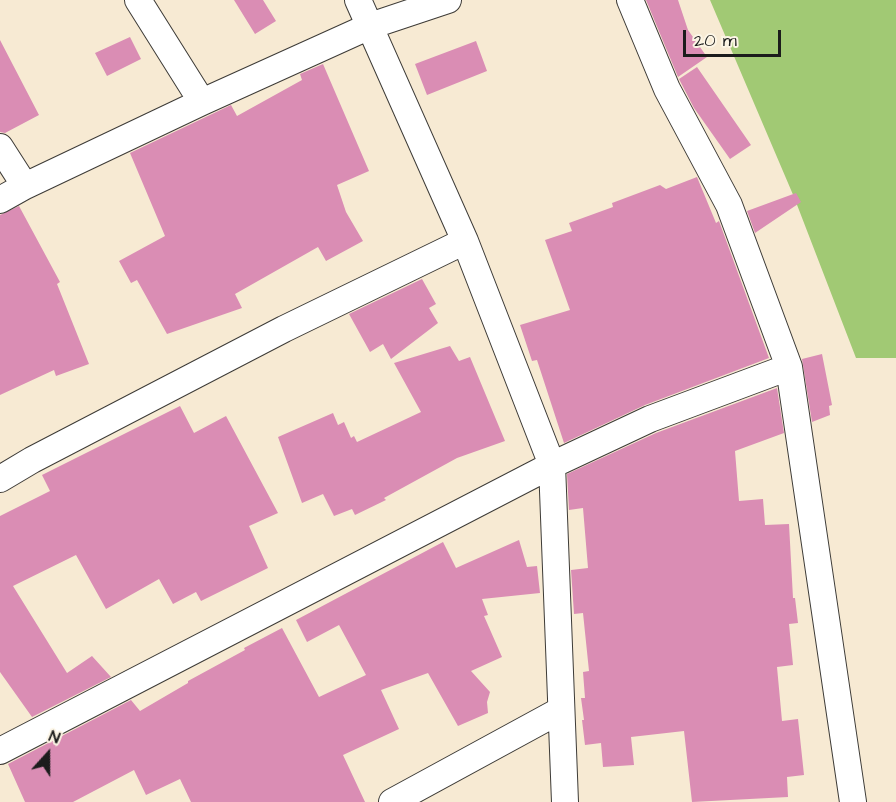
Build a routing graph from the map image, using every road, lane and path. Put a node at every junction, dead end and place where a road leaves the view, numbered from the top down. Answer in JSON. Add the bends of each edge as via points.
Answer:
{"nodes":[{"id":1,"x":138,"y":0,"type":"edge"},
{"id":2,"x":358,"y":0,"type":"edge"},
{"id":3,"x":448,"y":0,"type":"edge"},
{"id":4,"x":630,"y":0,"type":"edge"},
{"id":5,"x":370,"y":26,"type":"junction"},
{"id":6,"x":202,"y":102,"type":"junction"},
{"id":7,"x":0,"y":147,"type":"edge"},
{"id":8,"x":25,"y":186,"type":"junction"},
{"id":9,"x":0,"y":200,"type":"edge"},
{"id":10,"x":465,"y":241,"type":"junction"},
{"id":11,"x":789,"y":367,"type":"junction"},
{"id":12,"x":552,"y":465,"type":"junction"},
{"id":13,"x":0,"y":479,"type":"edge"},
{"id":14,"x":561,"y":710,"type":"junction"},
{"id":15,"x":0,"y":750,"type":"edge"},
{"id":16,"x":392,"y":802,"type":"edge"},
{"id":17,"x":565,"y":802,"type":"edge"},
{"id":18,"x":854,"y":802,"type":"edge"}],
"edges":[{"from":1,"to":6,"type":"street"},
{"from":2,"to":5,"type":"street"},
{"from":3,"to":5,"type":"street"},
{"from":4,"to":11,"type":"street","via":[[667,89],[729,206]]},
{"from":5,"to":6,"type":"street"},
{"from":5,"to":10,"type":"street"},
{"from":6,"to":8,"type":"street"},
{"from":7,"to":8,"type":"street"},
{"from":8,"to":9,"type":"street"},
{"from":10,"to":12,"type":"street"},
{"from":10,"to":13,"type":"street","via":[[284,329]]},
{"from":11,"to":12,"type":"street","via":[[650,418]]},
{"from":11,"to":18,"type":"street"},
{"from":12,"to":14,"type":"street"},
{"from":12,"to":15,"type":"street"},
{"from":14,"to":16,"type":"street"},
{"from":14,"to":17,"type":"street"}]}
